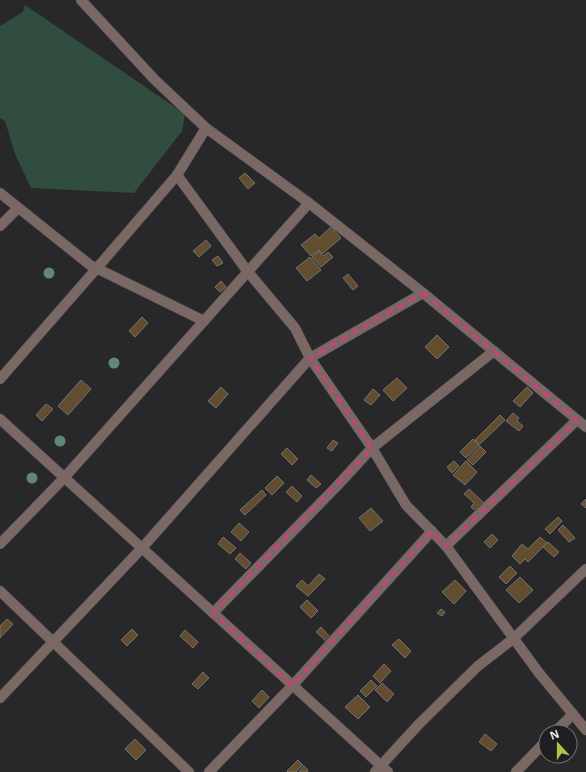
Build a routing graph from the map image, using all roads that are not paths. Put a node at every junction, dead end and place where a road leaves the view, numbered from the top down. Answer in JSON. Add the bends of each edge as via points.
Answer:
{"nodes":[{"id":1,"x":81,"y":0,"type":"edge"},
{"id":2,"x":206,"y":128,"type":"junction"},
{"id":3,"x":177,"y":175,"type":"junction"},
{"id":4,"x":0,"y":193,"type":"edge"},
{"id":5,"x":309,"y":203,"type":"junction"},
{"id":6,"x":18,"y":208,"type":"junction"},
{"id":7,"x":0,"y":226,"type":"edge"},
{"id":8,"x":97,"y":268,"type":"junction"},
{"id":9,"x":248,"y":272,"type":"junction"},
{"id":10,"x":423,"y":293,"type":"junction"},
{"id":11,"x":204,"y":321,"type":"junction"},
{"id":12,"x":494,"y":351,"type":"junction"},
{"id":13,"x":310,"y":358,"type":"junction"},
{"id":14,"x":0,"y":379,"type":"edge"},
{"id":15,"x":0,"y":419,"type":"edge"},
{"id":16,"x":577,"y":420,"type":"junction"},
{"id":17,"x":586,"y":427,"type":"edge"},
{"id":18,"x":372,"y":448,"type":"junction"},
{"id":19,"x":64,"y":478,"type":"junction"},
{"id":20,"x":432,"y":531,"type":"junction"},
{"id":21,"x":0,"y":544,"type":"edge"},
{"id":22,"x":446,"y":546,"type":"junction"},
{"id":23,"x":142,"y":548,"type":"junction"},
{"id":24,"x":586,"y":569,"type":"edge"},
{"id":25,"x":0,"y":591,"type":"edge"},
{"id":26,"x":213,"y":613,"type":"junction"},
{"id":27,"x":513,"y":638,"type":"junction"},
{"id":28,"x":52,"y":643,"type":"junction"},
{"id":29,"x":292,"y":686,"type":"junction"},
{"id":30,"x":0,"y":698,"type":"edge"},
{"id":31,"x":573,"y":714,"type":"junction"},
{"id":32,"x":563,"y":724,"type":"edge"},
{"id":33,"x":586,"y":730,"type":"edge"},
{"id":34,"x":538,"y":749,"type":"edge"},
{"id":35,"x":381,"y":770,"type":"edge"},
{"id":36,"x":189,"y":772,"type":"edge"},
{"id":37,"x":209,"y":772,"type":"edge"},
{"id":38,"x":516,"y":772,"type":"edge"}],
"edges":[{"from":1,"to":2,"type":"street","via":[[155,80]]},
{"from":2,"to":3,"type":"street"},
{"from":2,"to":5,"type":"street"},
{"from":3,"to":8,"type":"street"},
{"from":3,"to":9,"type":"street"},
{"from":4,"to":6,"type":"street"},
{"from":5,"to":9,"type":"street"},
{"from":5,"to":10,"type":"street"},
{"from":6,"to":7,"type":"street"},
{"from":6,"to":8,"type":"street"},
{"from":8,"to":11,"type":"street"},
{"from":8,"to":14,"type":"street"},
{"from":9,"to":11,"type":"street"},
{"from":9,"to":13,"type":"street","via":[[294,328]]},
{"from":10,"to":12,"type":"street"},
{"from":10,"to":13,"type":"street"},
{"from":11,"to":19,"type":"street"},
{"from":12,"to":16,"type":"street"},
{"from":12,"to":18,"type":"street"},
{"from":13,"to":18,"type":"street"},
{"from":13,"to":23,"type":"street"},
{"from":15,"to":19,"type":"street"},
{"from":16,"to":17,"type":"street"},
{"from":16,"to":22,"type":"street"},
{"from":18,"to":20,"type":"street","via":[[406,505]]},
{"from":18,"to":26,"type":"street"},
{"from":19,"to":21,"type":"street"},
{"from":19,"to":23,"type":"street"},
{"from":20,"to":22,"type":"street"},
{"from":20,"to":29,"type":"street"},
{"from":22,"to":27,"type":"street"},
{"from":23,"to":26,"type":"street"},
{"from":23,"to":28,"type":"street"},
{"from":24,"to":27,"type":"street"},
{"from":25,"to":28,"type":"street"},
{"from":26,"to":29,"type":"street"},
{"from":27,"to":31,"type":"street"},
{"from":27,"to":35,"type":"street","via":[[478,666],[419,724]]},
{"from":28,"to":30,"type":"street"},
{"from":28,"to":36,"type":"street"},
{"from":29,"to":35,"type":"street"},
{"from":29,"to":37,"type":"street"},
{"from":31,"to":32,"type":"street"},
{"from":31,"to":33,"type":"street"},
{"from":34,"to":38,"type":"street"}]}
